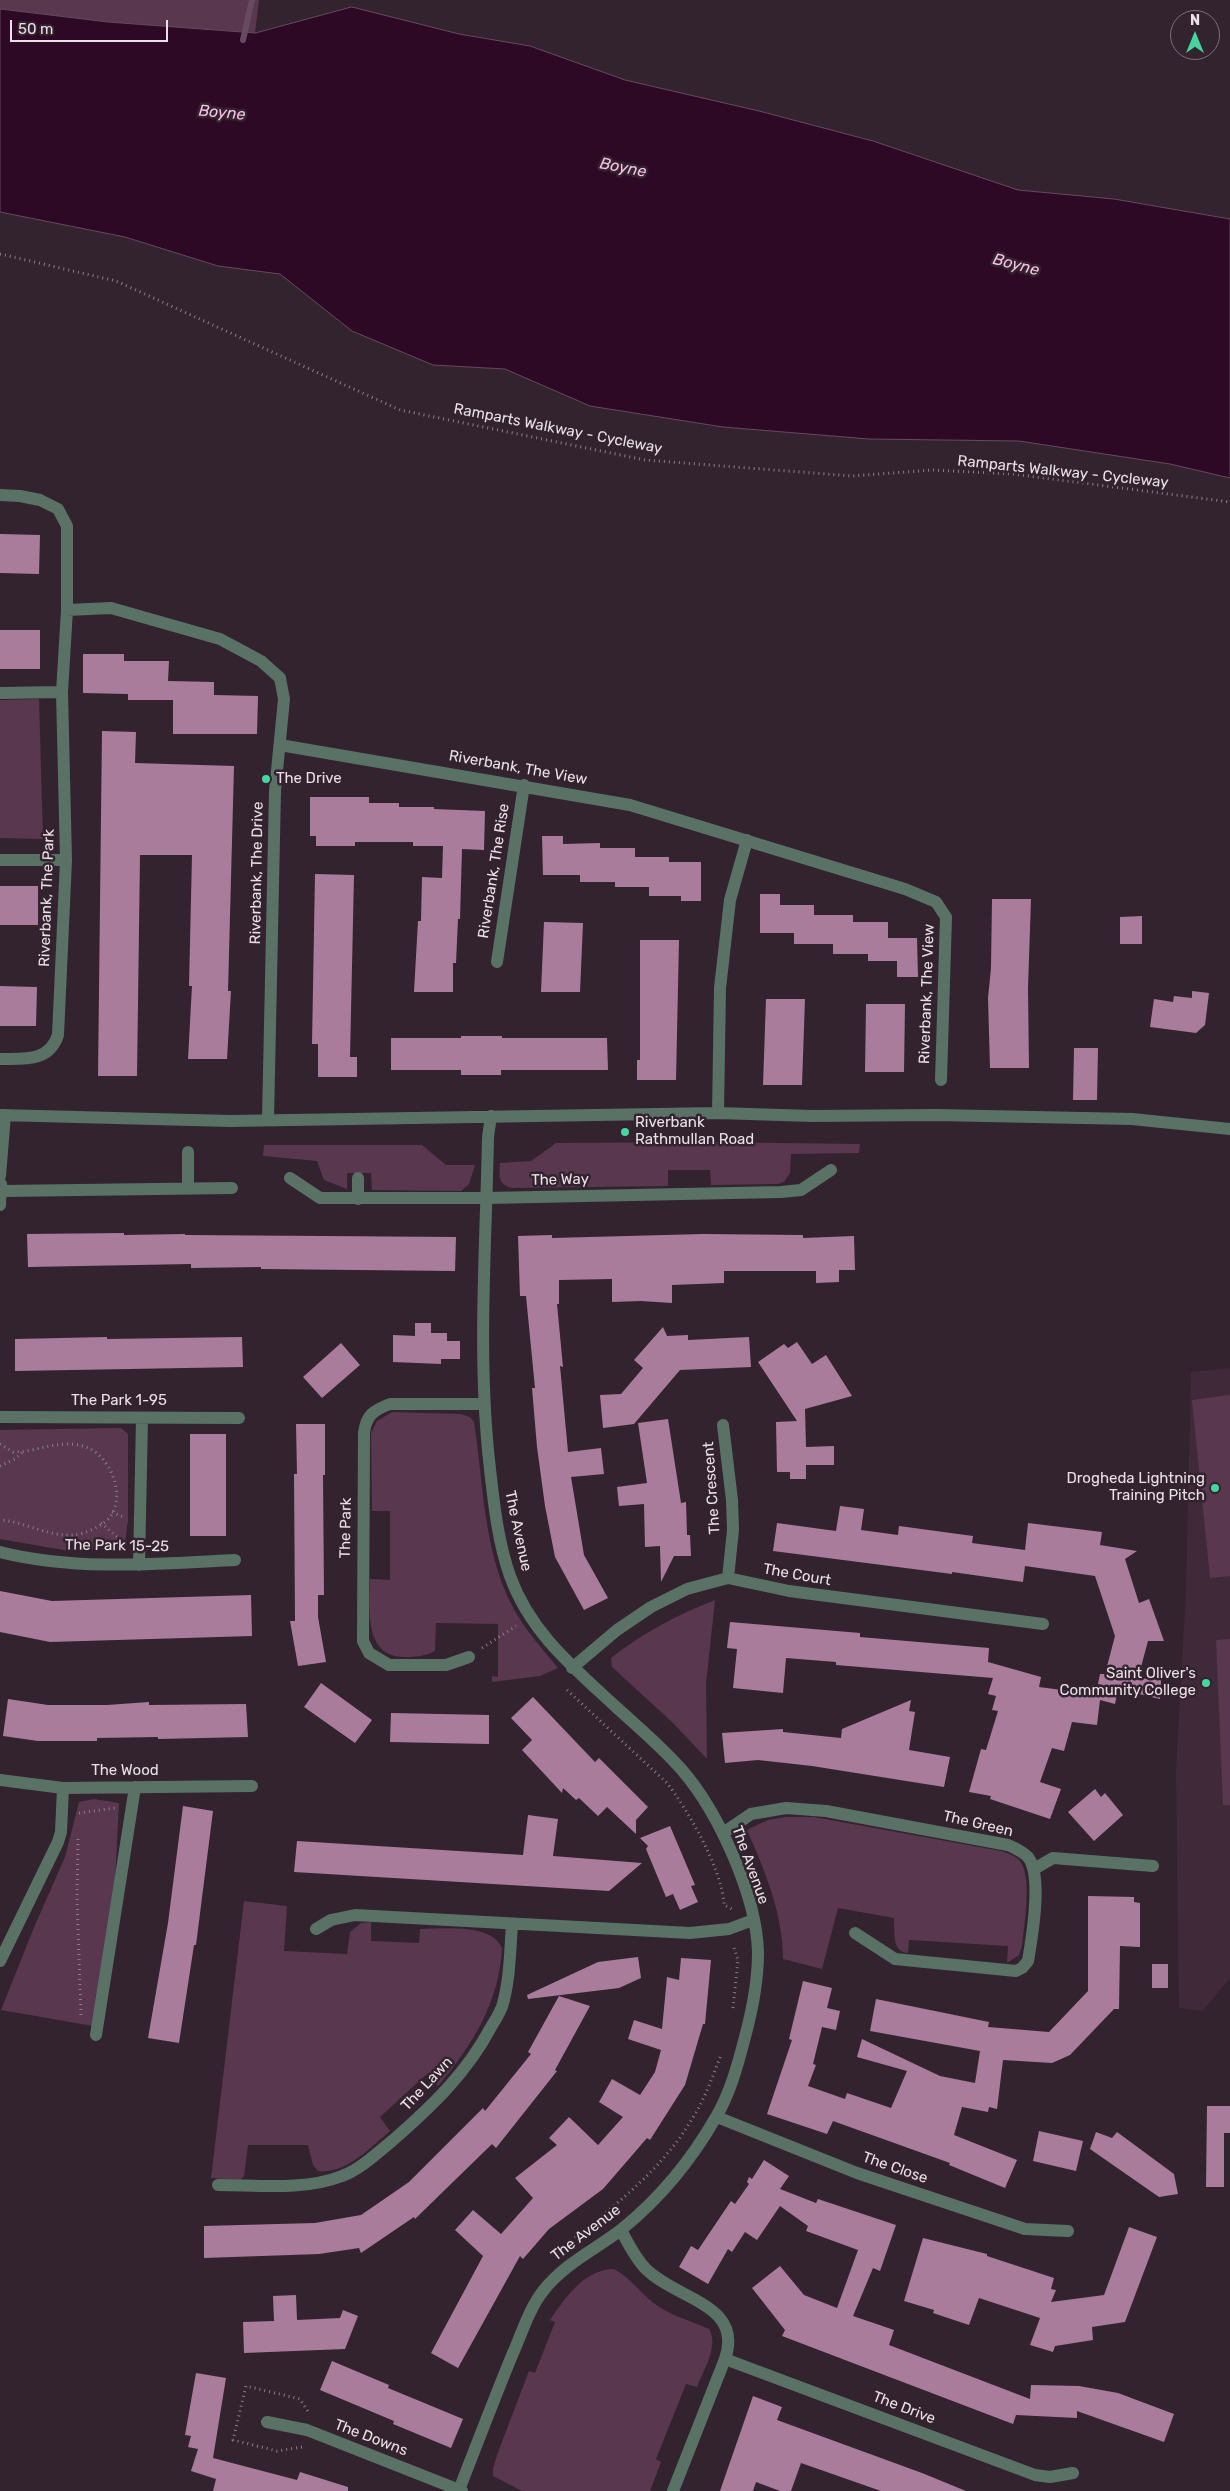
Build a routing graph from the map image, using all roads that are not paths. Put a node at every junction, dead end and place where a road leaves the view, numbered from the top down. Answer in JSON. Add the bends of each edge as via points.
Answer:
{"nodes":[{"id":1,"x":0,"y":495,"type":"edge"},
{"id":2,"x":67,"y":610,"type":"junction"},
{"id":3,"x":62,"y":692,"type":"junction"},
{"id":4,"x":0,"y":693,"type":"edge"},
{"id":5,"x":280,"y":744,"type":"junction"},
{"id":6,"x":524,"y":785,"type":"junction"},
{"id":7,"x":747,"y":840,"type":"junction"},
{"id":8,"x":0,"y":860,"type":"edge"},
{"id":9,"x":66,"y":860,"type":"junction"},
{"id":10,"x":496,"y":962,"type":"dead end"},
{"id":11,"x":0,"y":1059,"type":"edge"},
{"id":12,"x":940,"y":1080,"type":"dead end"},
{"id":13,"x":718,"y":1113,"type":"junction"},
{"id":14,"x":2,"y":1115,"type":"edge"},
{"id":15,"x":491,"y":1116,"type":"junction"},
{"id":16,"x":268,"y":1119,"type":"junction"},
{"id":17,"x":1230,"y":1129,"type":"edge"},
{"id":18,"x":188,"y":1152,"type":"dead end"},
{"id":19,"x":831,"y":1170,"type":"dead end"},
{"id":20,"x":0,"y":1176,"type":"edge"},
{"id":21,"x":290,"y":1178,"type":"dead end"},
{"id":22,"x":358,"y":1178,"type":"dead end"},
{"id":23,"x":188,"y":1188,"type":"junction"},
{"id":24,"x":232,"y":1188,"type":"dead end"},
{"id":25,"x":2,"y":1190,"type":"junction"},
{"id":26,"x":487,"y":1198,"type":"junction"},
{"id":27,"x":358,"y":1199,"type":"junction"},
{"id":28,"x":0,"y":1205,"type":"edge"},
{"id":29,"x":483,"y":1404,"type":"junction"},
{"id":30,"x":0,"y":1417,"type":"edge"},
{"id":31,"x":142,"y":1418,"type":"junction"},
{"id":32,"x":239,"y":1418,"type":"dead end"},
{"id":33,"x":723,"y":1425,"type":"dead end"},
{"id":34,"x":0,"y":1552,"type":"edge"},
{"id":35,"x":235,"y":1560,"type":"dead end"},
{"id":36,"x":139,"y":1565,"type":"junction"},
{"id":37,"x":728,"y":1578,"type":"junction"},
{"id":38,"x":1043,"y":1624,"type":"dead end"},
{"id":39,"x":469,"y":1657,"type":"road end"},
{"id":40,"x":572,"y":1668,"type":"junction"},
{"id":41,"x":0,"y":1780,"type":"edge"},
{"id":42,"x":252,"y":1786,"type":"dead end"},
{"id":43,"x":135,"y":1787,"type":"junction"},
{"id":44,"x":63,"y":1788,"type":"junction"},
{"id":45,"x":723,"y":1833,"type":"junction"},
{"id":46,"x":1153,"y":1866,"type":"dead end"},
{"id":47,"x":1034,"y":1869,"type":"junction"},
{"id":48,"x":753,"y":1920,"type":"junction"},
{"id":49,"x":512,"y":1924,"type":"junction"},
{"id":50,"x":316,"y":1929,"type":"dead end"},
{"id":51,"x":854,"y":1933,"type":"dead end"},
{"id":52,"x":0,"y":1961,"type":"edge"},
{"id":53,"x":96,"y":2035,"type":"road end"},
{"id":54,"x":717,"y":2117,"type":"junction"},
{"id":55,"x":218,"y":2185,"type":"dead end"},
{"id":56,"x":621,"y":2230,"type":"junction"},
{"id":57,"x":1068,"y":2231,"type":"dead end"},
{"id":58,"x":725,"y":2360,"type":"junction"},
{"id":59,"x":268,"y":2422,"type":"dead end"},
{"id":60,"x":1073,"y":2472,"type":"dead end"},
{"id":61,"x":460,"y":2490,"type":"edge"},
{"id":62,"x":673,"y":2491,"type":"edge"}],
"edges":[{"from":1,"to":2,"type":"street","name":"Riverbank, The Park","via":[[40,500],[58,509],[67,526]]},
{"from":2,"to":3,"type":"street","name":"Riverbank, The Park"},
{"from":2,"to":5,"type":"street","name":"Riverbank, The Drive","via":[[112,608],[220,639],[261,660],[280,678],[284,699]]},
{"from":3,"to":4,"type":"street"},
{"from":3,"to":9,"type":"street","name":"Riverbank, The Park"},
{"from":5,"to":6,"type":"street","name":"Riverbank, The View"},
{"from":5,"to":16,"type":"street","name":"Riverbank, The Drive","via":[[275,791]]},
{"from":6,"to":7,"type":"street","name":"Riverbank, The View","via":[[630,805]]},
{"from":6,"to":10,"type":"street","name":"Riverbank, The Rise"},
{"from":7,"to":12,"type":"street","name":"Riverbank, The View","via":[[905,889],[936,902],[946,917]]},
{"from":7,"to":13,"type":"street","via":[[730,900],[721,978]]},
{"from":8,"to":9,"type":"street"},
{"from":9,"to":11,"type":"street","name":"Riverbank, The Park","via":[[59,1024],[54,1045],[47,1054]]},
{"from":13,"to":15,"type":"street"},
{"from":13,"to":17,"type":"street","via":[[1132,1119]]},
{"from":14,"to":16,"type":"street"},
{"from":14,"to":20,"type":"street"},
{"from":15,"to":16,"type":"street"},
{"from":15,"to":26,"type":"street","name":"The Avenue"},
{"from":18,"to":23,"type":"street"},
{"from":19,"to":26,"type":"street","name":"The Way","via":[[800,1190],[781,1192]]},
{"from":20,"to":25,"type":"street"},
{"from":21,"to":27,"type":"street","name":"The Way","via":[[320,1198]]},
{"from":22,"to":27,"type":"street"},
{"from":23,"to":24,"type":"street"},
{"from":23,"to":25,"type":"street"},
{"from":25,"to":28,"type":"street"},
{"from":26,"to":27,"type":"street","name":"The Way"},
{"from":26,"to":29,"type":"street","name":"The Avenue"},
{"from":29,"to":39,"type":"street","name":"The Park","via":[[390,1404],[368,1417],[364,1433],[363,1642],[369,1653],[388,1665],[446,1664]]},
{"from":29,"to":40,"type":"street","name":"The Avenue","via":[[503,1554],[529,1617],[540,1634]]},
{"from":30,"to":31,"type":"street","name":"The Park 1-95"},
{"from":31,"to":32,"type":"street","name":"The Park 1-95"},
{"from":31,"to":36,"type":"street"},
{"from":33,"to":37,"type":"street","name":"The Crescent","via":[[733,1530]]},
{"from":34,"to":36,"type":"street","name":"The Park 15-25","via":[[71,1562]]},
{"from":35,"to":36,"type":"street","name":"The Park 15-25"},
{"from":37,"to":38,"type":"street","name":"The Court","via":[[804,1594]]},
{"from":37,"to":40,"type":"street","name":"The Court","via":[[687,1589],[651,1607],[616,1630]]},
{"from":40,"to":45,"type":"street","name":"The Avenue","via":[[683,1771]]},
{"from":41,"to":44,"type":"street","name":"The Wood"},
{"from":42,"to":43,"type":"street","name":"The Wood"},
{"from":43,"to":44,"type":"street","name":"The Wood"},
{"from":43,"to":53,"type":"street"},
{"from":44,"to":52,"type":"street","via":[[62,1832]]},
{"from":45,"to":47,"type":"street","name":"The Green","via":[[751,1814],[786,1808],[826,1811],[1008,1845],[1021,1851]]},
{"from":45,"to":48,"type":"street","name":"The Avenue"},
{"from":46,"to":47,"type":"street","via":[[1053,1858]]},
{"from":47,"to":51,"type":"street","via":[[1035,1894],[1028,1961],[1016,1971],[895,1959]]},
{"from":48,"to":49,"type":"street","via":[[729,1928],[690,1933]]},
{"from":48,"to":54,"type":"street","name":"The Avenue","via":[[758,1958],[753,2000],[736,2068]]},
{"from":49,"to":50,"type":"street","via":[[355,1914],[331,1920]]},
{"from":49,"to":55,"type":"street","name":"The Lawn","via":[[509,1975],[501,2008],[483,2043],[457,2080],[421,2116],[372,2158],[344,2176],[277,2186]]},
{"from":54,"to":56,"type":"street","name":"The Avenue","via":[[668,2184]]},
{"from":54,"to":57,"type":"street","name":"The Close","via":[[857,2172],[1021,2227]]},
{"from":56,"to":58,"type":"street","via":[[645,2268],[671,2288],[718,2313],[726,2323],[730,2346]]},
{"from":56,"to":61,"type":"street","name":"The Avenue","via":[[569,2264],[540,2295],[493,2400]]},
{"from":58,"to":60,"type":"street","name":"The Drive","via":[[1035,2475],[1050,2477]]},
{"from":58,"to":62,"type":"street"},
{"from":59,"to":61,"type":"street","name":"The Downs","via":[[307,2430]]}]}
